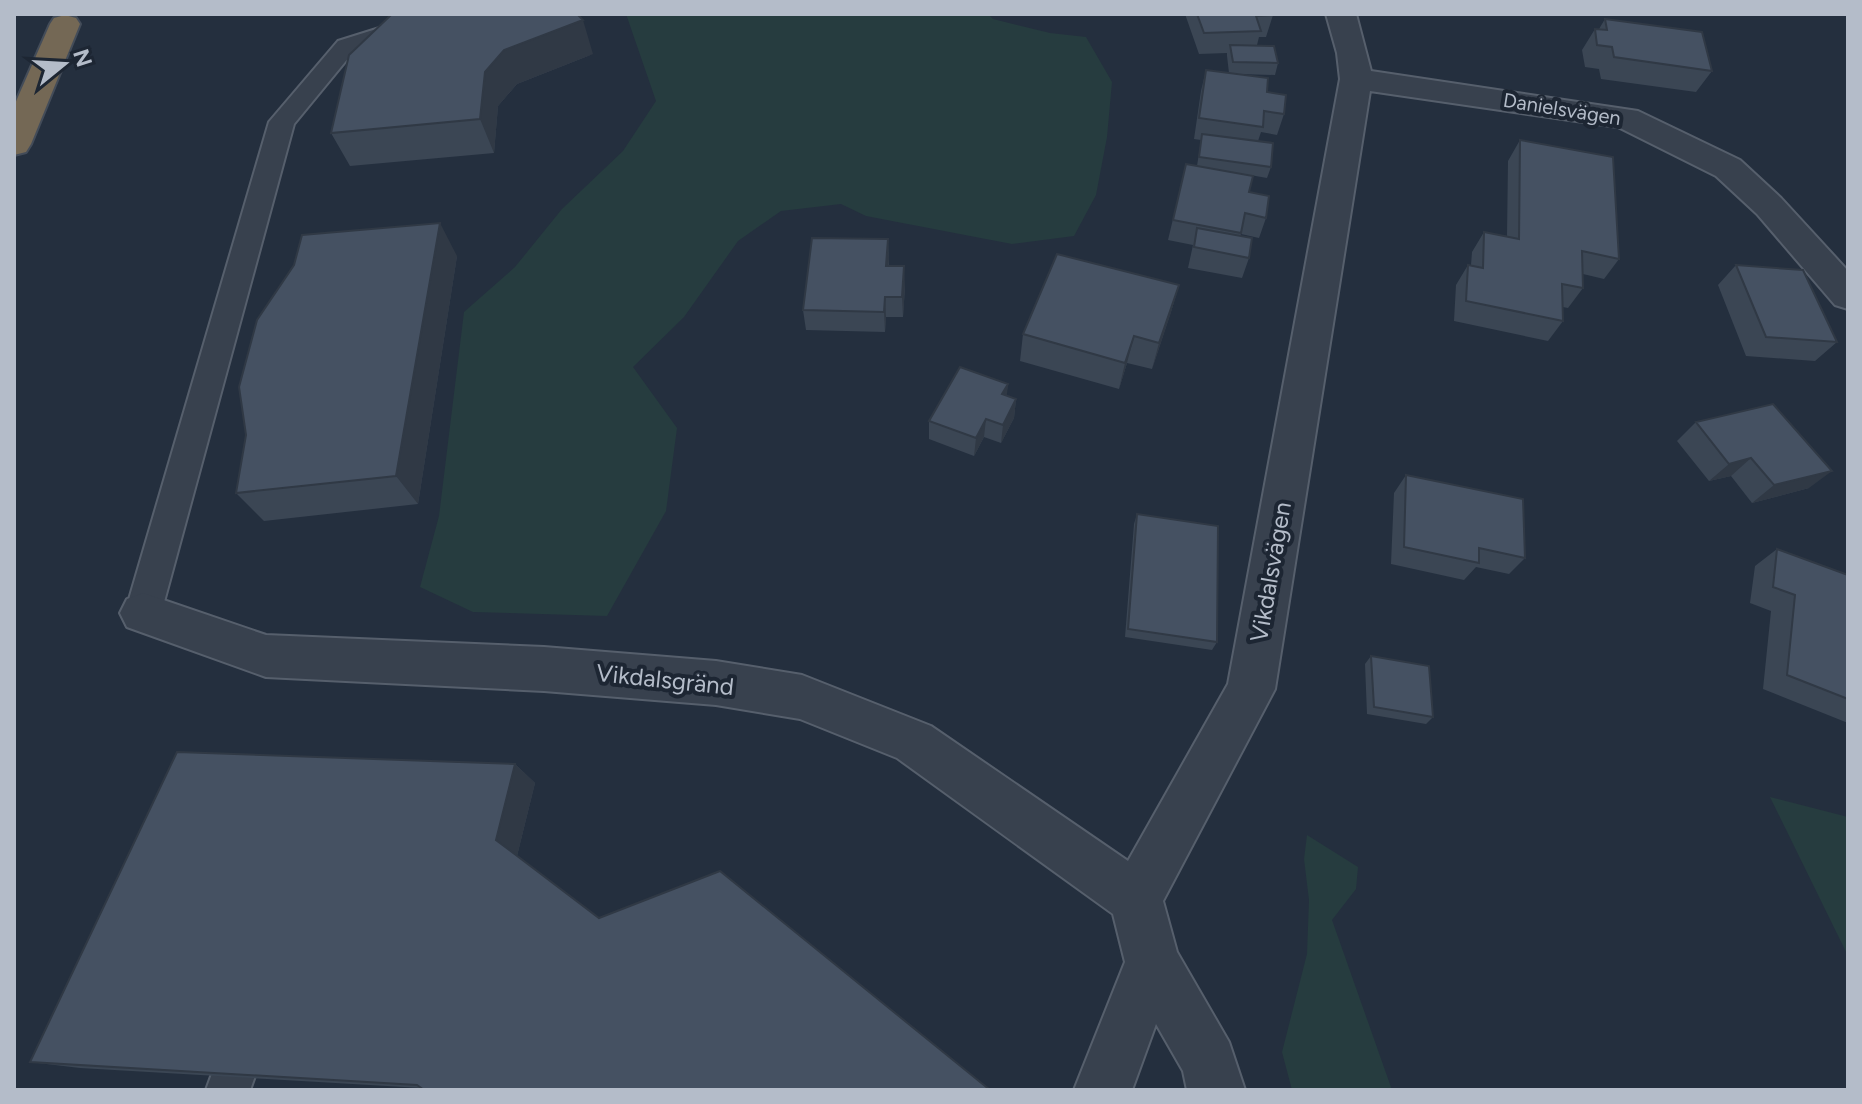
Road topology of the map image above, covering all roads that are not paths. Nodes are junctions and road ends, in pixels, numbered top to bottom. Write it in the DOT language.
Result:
graph roads {
  1 [pos="1341,14"];
  2 [pos="67,19"];
  3 [pos="405,27"];
  4 [pos="1356,79"];
  5 [pos="14,113"];
  6 [pos="14,144"];
  7 [pos="1848,295"];
  8 [pos="143,613"];
  9 [pos="1136,898"];
  10 [pos="1152,962"];
  11 [pos="1103,1090"];
  12 [pos="1216,1090"];
  1 -- 4 [label="street, Vikdalsvägen"];
  2 -- 5 [label="highway"];
  2 -- 6 [label="highway"];
  3 -- 8 [label="lane"];
  4 -- 7 [label="street, Danielsvägen"];
  4 -- 9 [label="street, Vikdalsvägen"];
  8 -- 9 [label="street, Vikdalsgränd"];
  9 -- 10 [label="street"];
  10 -- 11 [label="street"];
  10 -- 12 [label="street"];
}
